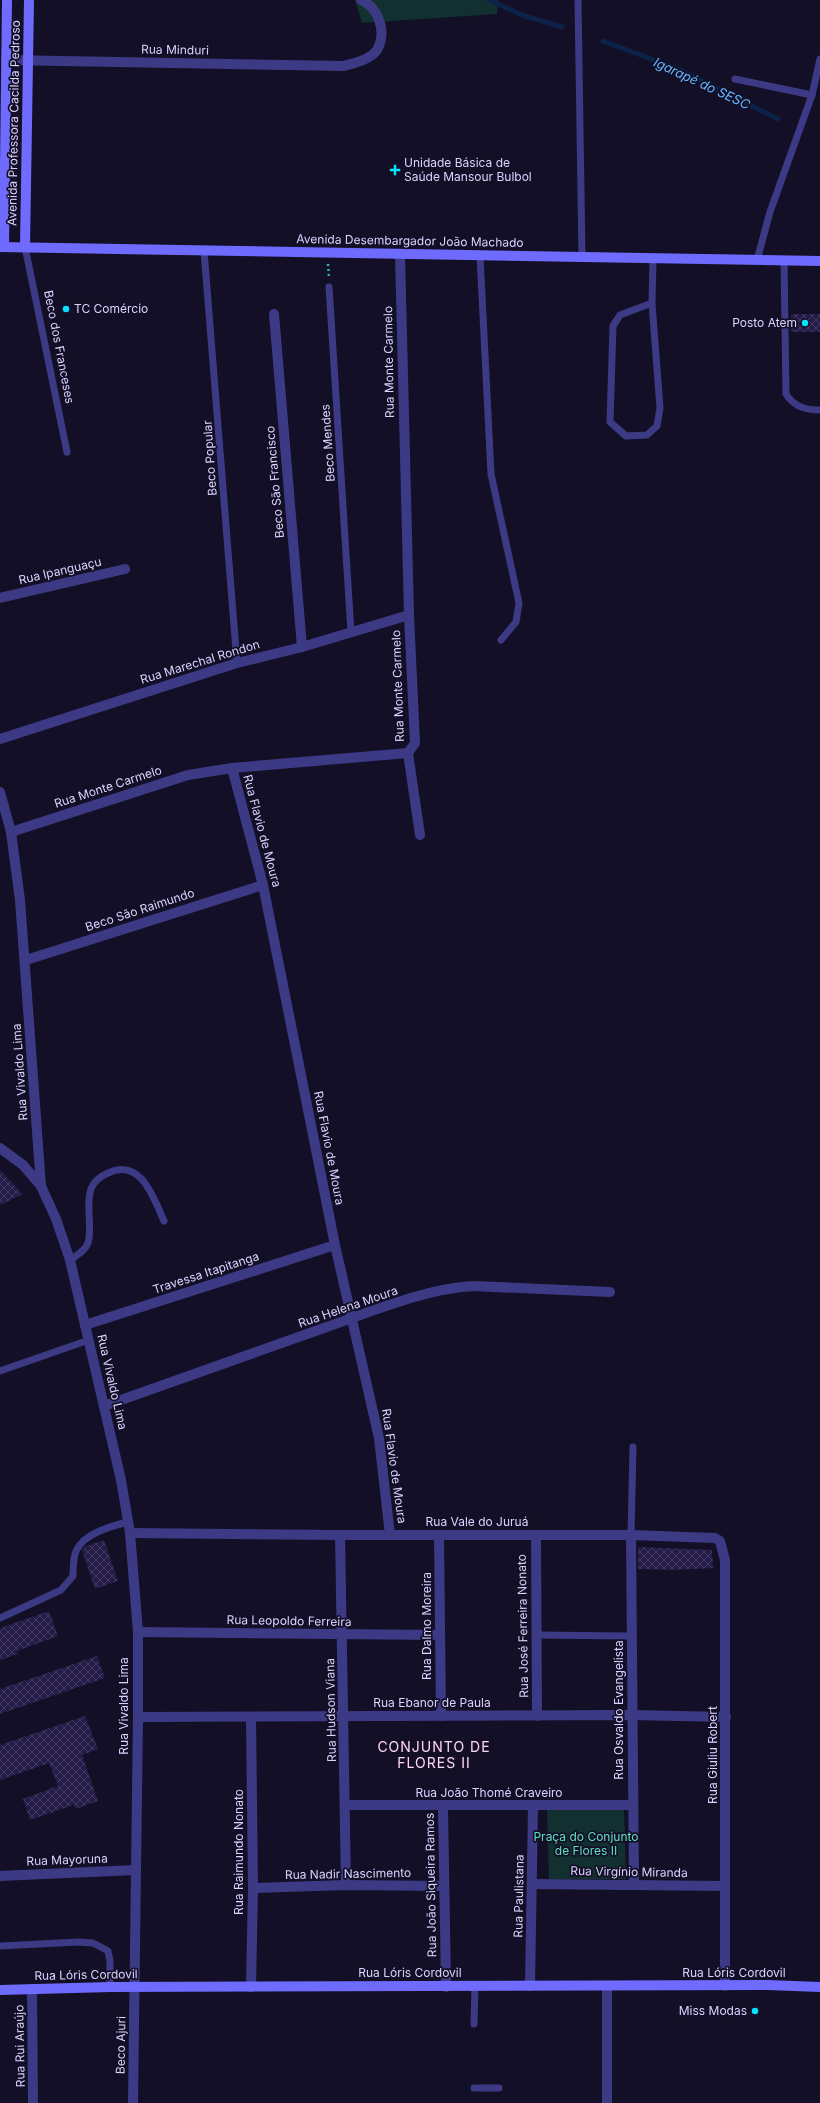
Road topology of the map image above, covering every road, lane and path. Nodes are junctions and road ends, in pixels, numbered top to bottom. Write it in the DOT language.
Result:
graph roads {
  1 [pos="7,0"];
  2 [pos="29,0"];
  3 [pos="361,0"];
  4 [pos="578,0"];
  5 [pos="820,59"];
  6 [pos="6,60"];
  7 [pos="30,61"];
  8 [pos="735,79"];
  9 [pos="812,95"];
  10 [pos="3,143"];
  11 [pos="2,247"];
  12 [pos="25,247"];
  13 [pos="204,251"];
  14 [pos="328,254"];
  15 [pos="400,255"];
  16 [pos="480,256"];
  17 [pos="582,257"];
  18 [pos="653,258"];
  19 [pos="757,260"];
  20 [pos="784,261"];
  21 [pos="820,261"];
  22 [pos="329,287"];
  23 [pos="652,303"];
  24 [pos="274,314"];
  25 [pos="820,410"];
  26 [pos="67,452"];
  27 [pos="125,569"];
  28 [pos="0,598"];
  29 [pos="409,615"];
  30 [pos="351,632"];
  31 [pos="501,640"];
  32 [pos="302,647"];
  33 [pos="236,663"];
  34 [pos="0,739"];
  35 [pos="408,754"];
  36 [pos="232,768"];
  37 [pos="0,792"];
  38 [pos="11,832"];
  39 [pos="420,835"];
  40 [pos="263,885"];
  41 [pos="26,960"];
  42 [pos="0,1148"];
  43 [pos="41,1186"];
  44 [pos="164,1221"];
  45 [pos="335,1245"];
  46 [pos="70,1260"];
  47 [pos="610,1292"];
  48 [pos="353,1318"];
  49 [pos="85,1325"];
  50 [pos="89,1340"];
  51 [pos="0,1371"];
  52 [pos="104,1406"];
  53 [pos="633,1447"];
  54 [pos="129,1528"];
  55 [pos="340,1535"];
  56 [pos="390,1535"];
  57 [pos="439,1535"];
  58 [pos="536,1535"];
  59 [pos="630,1535"];
  60 [pos="704,1538"];
  61 [pos="0,1618"];
  62 [pos="138,1632"];
  63 [pos="343,1635"];
  64 [pos="440,1635"];
  65 [pos="536,1635"];
  66 [pos="631,1636"];
  67 [pos="632,1715"];
  68 [pos="441,1716"];
  69 [pos="537,1716"];
  70 [pos="343,1717"];
  71 [pos="726,1717"];
  72 [pos="138,1718"];
  73 [pos="251,1718"];
  74 [pos="345,1805"];
  75 [pos="533,1805"];
  76 [pos="633,1805"];
  77 [pos="443,1806"];
  78 [pos="135,1870"];
  79 [pos="0,1876"];
  80 [pos="533,1884"];
  81 [pos="346,1885"];
  82 [pos="634,1885"];
  83 [pos="444,1886"];
  84 [pos="725,1886"];
  85 [pos="253,1888"];
  86 [pos="0,1946"];
  87 [pos="475,1986"];
  88 [pos="530,1986"];
  89 [pos="607,1986"];
  90 [pos="725,1986"];
  91 [pos="110,1987"];
  92 [pos="135,1987"];
  93 [pos="252,1987"];
  94 [pos="446,1987"];
  95 [pos="820,1987"];
  96 [pos="32,1989"];
  97 [pos="0,1990"];
  98 [pos="474,2024"];
  99 [pos="474,2088"];
  100 [pos="499,2088"];
  101 [pos="33,2103"];
  102 [pos="133,2103"];
  103 [pos="607,2103"];
  1 -- 6 [label="street, Avenida Professora Cacilda Pedroso"];
  2 -- 7 [label="street, Avenida Professora Cacilda Pedroso"];
  3 -- 7 [label="street, Rua Minduri"];
  4 -- 17 [label="lane"];
  5 -- 9 [label="lane"];
  6 -- 7 [label="street, Rua Minduri"];
  6 -- 10 [label="street, Avenida Professora Cacilda Pedroso"];
  7 -- 12 [label="street, Avenida Professora Cacilda Pedroso"];
  8 -- 9 [label="lane"];
  9 -- 19 [label="lane"];
  10 -- 11 [label="street, Avenida Professora Cacilda Pedroso"];
  11 -- 12 [label="street, Avenida Desembargador João Machado"];
  12 -- 13 [label="street, Avenida Desembargador João Machado"];
  12 -- 26 [label="lane, Beco dos Franceses"];
  13 -- 14 [label="street, Avenida Desembargador João Machado"];
  13 -- 33 [label="lane, Beco Popular"];
  14 -- 15 [label="street, Avenida Desembargador João Machado"];
  14 -- 22 [label="path"];
  15 -- 16 [label="street, Avenida Desembargador João Machado"];
  15 -- 29 [label="street, Rua Monte Carmelo"];
  16 -- 17 [label="street, Avenida Desembargador João Machado"];
  16 -- 31 [label="lane"];
  17 -- 18 [label="street, Avenida Desembargador João Machado"];
  18 -- 19 [label="street, Avenida Desembargador João Machado"];
  18 -- 23 [label="lane"];
  19 -- 20 [label="street, Avenida Desembargador João Machado"];
  20 -- 21 [label="street, Avenida Desembargador João Machado"];
  20 -- 25 [label="lane"];
  22 -- 30 [label="lane, Beco Mendes"];
  23 -- 23 [label="lane"];
  24 -- 32 [label="street, Beco São Francisco"];
  27 -- 28 [label="street, Rua Ipanguaçu"];
  29 -- 30 [label="street, Rua Marechal Rondon"];
  29 -- 35 [label="street, Rua Monte Carmelo"];
  30 -- 32 [label="street, Rua Marechal Rondon"];
  32 -- 33 [label="street, Rua Marechal Rondon"];
  33 -- 34 [label="street, Rua Marechal Rondon"];
  35 -- 36 [label="street, Rua Monte Carmelo"];
  35 -- 39 [label="street"];
  36 -- 38 [label="street, Rua Monte Carmelo"];
  36 -- 40 [label="street, Rua Flavio de Moura"];
  37 -- 38 [label="street, Rua Vivaldo Lima"];
  38 -- 41 [label="street, Rua Vivaldo Lima"];
  40 -- 41 [label="street, Beco São Raimundo"];
  40 -- 45 [label="street, Rua Flavio de Moura"];
  41 -- 43 [label="street, Rua Vivaldo Lima"];
  42 -- 43 [label="street"];
  43 -- 46 [label="street, Rua Vivaldo Lima"];
  44 -- 46 [label="lane"];
  45 -- 48 [label="street, Rua Flavio de Moura"];
  45 -- 49 [label="street, Travessa Itapitanga"];
  46 -- 49 [label="street, Rua Vivaldo Lima"];
  47 -- 48 [label="street, Rua Helena Moura"];
  48 -- 52 [label="street, Rua Helena Moura"];
  48 -- 56 [label="street, Rua Flavio de Moura"];
  49 -- 50 [label="street, Rua Vivaldo Lima"];
  50 -- 51 [label="lane"];
  50 -- 52 [label="street, Rua Vivaldo Lima"];
  52 -- 54 [label="street, Rua Vivaldo Lima"];
  53 -- 59 [label="lane"];
  54 -- 55 [label="street, Rua Vale do Juruá"];
  54 -- 61 [label="lane"];
  54 -- 62 [label="street, Rua Vivaldo Lima"];
  55 -- 56 [label="street, Rua Vale do Juruá"];
  55 -- 63 [label="street, Rua Hudson Viana"];
  56 -- 57 [label="street, Rua Vale do Juruá"];
  57 -- 58 [label="street, Rua Vale do Juruá"];
  57 -- 64 [label="street, Rua Dalmo Moreira"];
  58 -- 59 [label="street, Rua Vale do Juruá"];
  58 -- 65 [label="street, Rua José Ferreira Nonato"];
  59 -- 60 [label="street, Rua Vale do Juruá"];
  59 -- 66 [label="street, Rua Osvaldo Evangelista"];
  60 -- 71 [label="street, Rua Giuliu Robert"];
  62 -- 63 [label="street, Rua Leopoldo Ferreira"];
  62 -- 72 [label="street, Rua Vivaldo Lima"];
  63 -- 64 [label="street, Rua Leopoldo Ferreira"];
  63 -- 70 [label="street, Rua Hudson Viana"];
  64 -- 68 [label="street, Rua Dalmo Moreira"];
  65 -- 66 [label="lane"];
  65 -- 69 [label="street, Rua José Ferreira Nonato"];
  66 -- 67 [label="street, Rua Osvaldo Evangelista"];
  67 -- 69 [label="street, Rua Ebanor de Paula"];
  67 -- 71 [label="street, Rua Ebanor de Paula"];
  67 -- 76 [label="street, Rua Osvaldo Evangelista"];
  68 -- 69 [label="street, Rua Ebanor de Paula"];
  68 -- 70 [label="street, Rua Ebanor de Paula"];
  70 -- 73 [label="street, Rua Ebanor de Paula"];
  70 -- 74 [label="street, Rua Hudson Viana"];
  71 -- 84 [label="street, Rua Giuliu Robert"];
  72 -- 73 [label="street, Rua Ebanor de Paula"];
  72 -- 78 [label="street, Rua Vivaldo Lima"];
  73 -- 85 [label="street, Rua Raimundo Nonato"];
  74 -- 77 [label="street, Rua João Thomé Craveiro"];
  74 -- 81 [label="street, Rua Hudson Viana"];
  75 -- 76 [label="street, Rua João Thomé Craveiro"];
  75 -- 77 [label="street, Rua João Thomé Craveiro"];
  75 -- 80 [label="street, Rua Paulistana"];
  76 -- 82 [label="street, Rua Osvaldo Evangelista"];
  77 -- 83 [label="street, Rua João Siqueira Ramos"];
  78 -- 79 [label="street, Rua Mayoruna"];
  78 -- 92 [label="street, Rua Vivaldo Lima"];
  80 -- 82 [label="street, Rua Virgínio Miranda"];
  80 -- 88 [label="street, Rua Paulistana"];
  81 -- 83 [label="street, Rua Nadir Nascimento"];
  81 -- 85 [label="street, Rua Nadir Nascimento"];
  82 -- 84 [label="street, Rua Virgínio Miranda"];
  83 -- 94 [label="street, Rua João Siqueira Ramos"];
  84 -- 90 [label="street, Rua Giuliu Robert"];
  85 -- 93 [label="street, Rua Raimundo Nonato"];
  86 -- 91 [label="lane"];
  87 -- 88 [label="street, Rua Lóris Cordovil"];
  87 -- 94 [label="street, Rua Lóris Cordovil"];
  87 -- 98 [label="lane"];
  88 -- 89 [label="street, Rua Lóris Cordovil"];
  89 -- 90 [label="street, Rua Lóris Cordovil"];
  89 -- 103 [label="street"];
  90 -- 95 [label="street, Rua Lóris Cordovil"];
  91 -- 92 [label="street, Rua Lóris Cordovil"];
  91 -- 96 [label="street, Rua Lóris Cordovil"];
  92 -- 93 [label="street, Rua Lóris Cordovil"];
  92 -- 102 [label="street, Beco Ajuri"];
  93 -- 94 [label="street, Rua Lóris Cordovil"];
  96 -- 97 [label="street, Rua Lóris Cordovil"];
  96 -- 101 [label="street, Rua Rui Araújo"];
  99 -- 100 [label="lane"];
}
